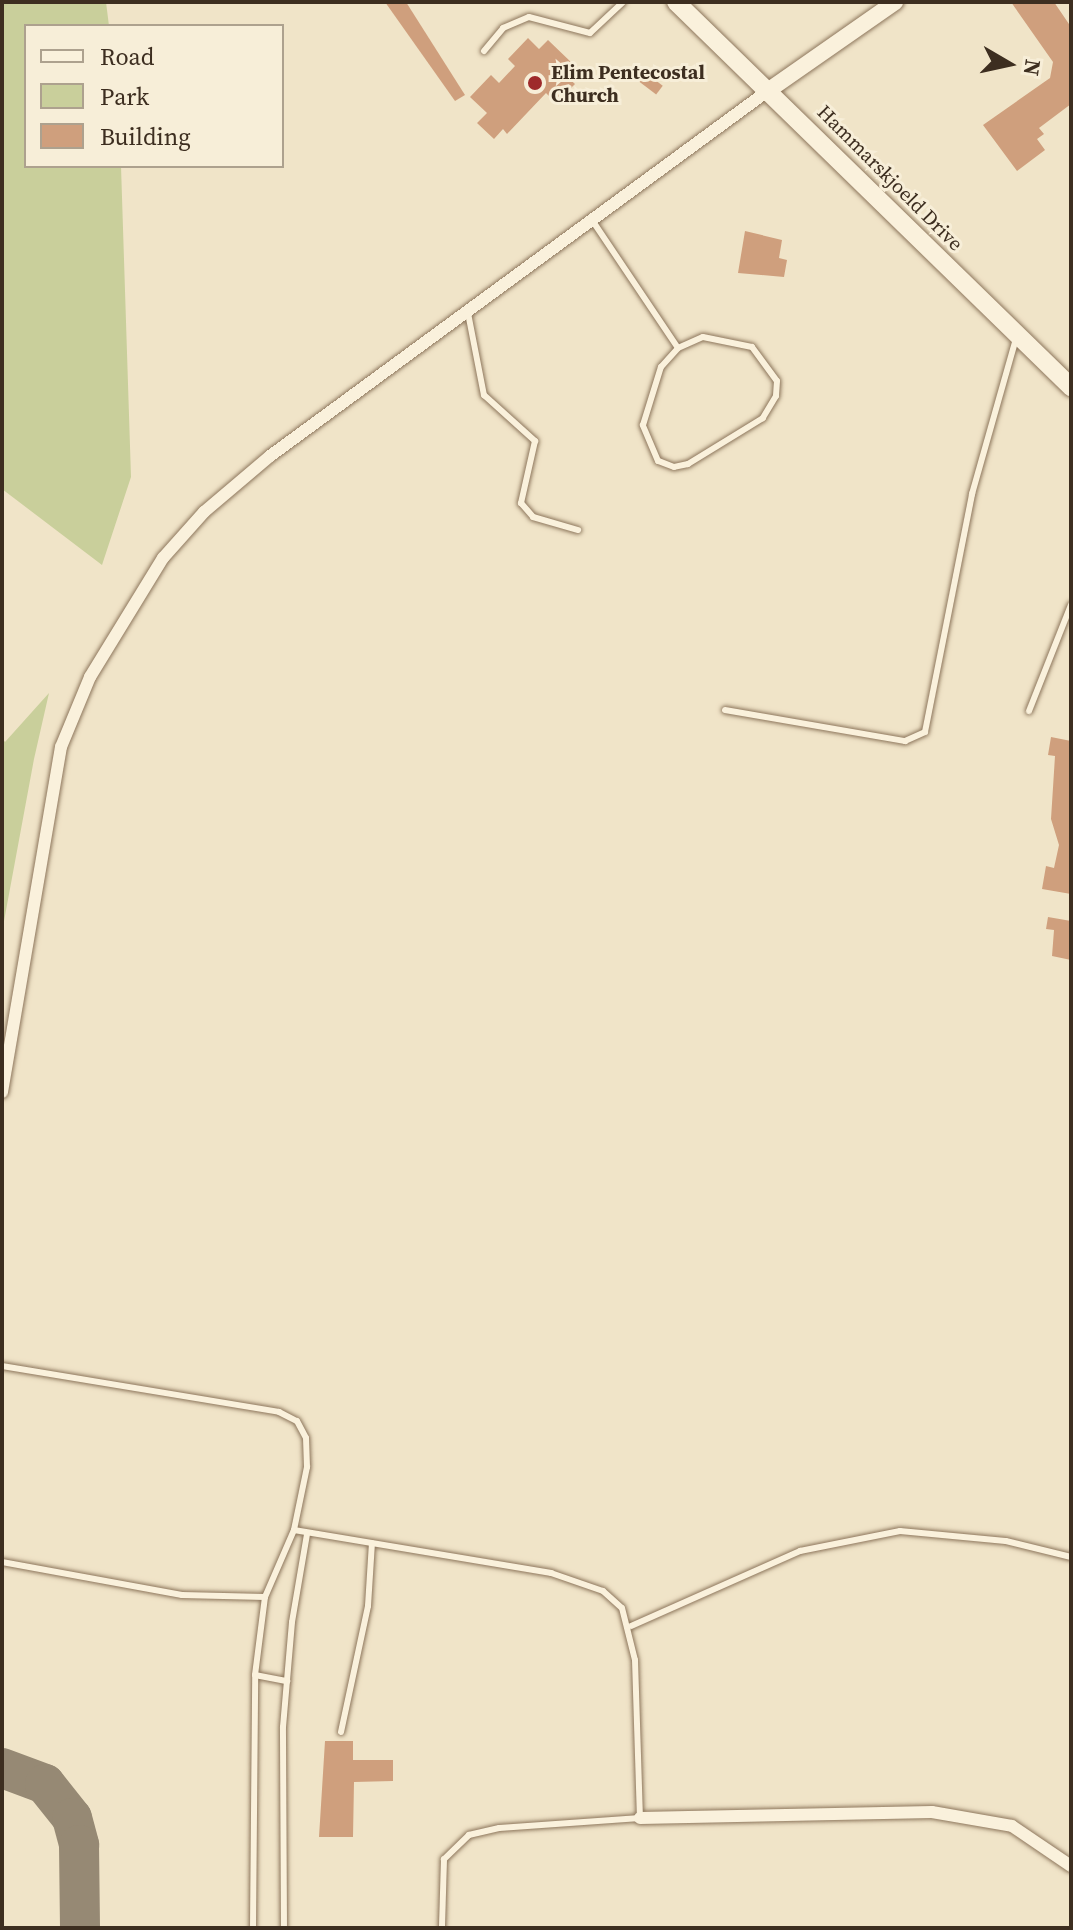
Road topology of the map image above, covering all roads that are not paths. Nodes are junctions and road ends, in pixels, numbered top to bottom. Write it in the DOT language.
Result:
graph roads {
  1 [pos="623,2"];
  2 [pos="676,2"];
  3 [pos="895,2"];
  4 [pos="484,51"];
  5 [pos="769,90"];
  6 [pos="592,220"];
  7 [pos="468,313"];
  8 [pos="1017,335"];
  9 [pos="678,348"];
  10 [pos="1071,387"];
  11 [pos="578,530"];
  12 [pos="1071,605"];
  13 [pos="725,710"];
  14 [pos="1029,711"];
  15 [pos="2,1092"];
  16 [pos="2,1366"];
  17 [pos="294,1530"];
  18 [pos="307,1534"];
  19 [pos="372,1543"];
  20 [pos="1071,1557"];
  21 [pos="2,1562"];
  22 [pos="265,1597"];
  23 [pos="631,1626"];
  24 [pos="255,1675"];
  25 [pos="287,1681"];
  26 [pos="341,1732"];
  27 [pos="640,1818"];
  28 [pos="1071,1866"];
  29 [pos="253,1928"];
  30 [pos="284,1928"];
  31 [pos="442,1928"];
  1 -- 4 [label="lane"];
  2 -- 5 [label="main road, Hammarskjoeld Drive"];
  3 -- 5 [label="street"];
  5 -- 6 [label="street"];
  5 -- 8 [label="main road, Hammarskjoeld Drive"];
  6 -- 7 [label="street"];
  6 -- 9 [label="lane"];
  7 -- 11 [label="lane"];
  7 -- 15 [label="street"];
  8 -- 10 [label="main road, Hammarskjoeld Drive"];
  8 -- 13 [label="lane"];
  9 -- 9 [label="lane"];
  12 -- 14 [label="lane"];
  16 -- 17 [label="lane"];
  17 -- 18 [label="lane"];
  17 -- 22 [label="lane"];
  18 -- 19 [label="lane"];
  18 -- 25 [label="lane"];
  19 -- 23 [label="lane"];
  19 -- 26 [label="lane"];
  20 -- 23 [label="lane"];
  21 -- 22 [label="lane"];
  22 -- 24 [label="lane"];
  23 -- 27 [label="lane"];
  24 -- 25 [label="lane"];
  24 -- 29 [label="lane"];
  25 -- 30 [label="lane"];
  27 -- 28 [label="street"];
  27 -- 31 [label="lane"];
}
